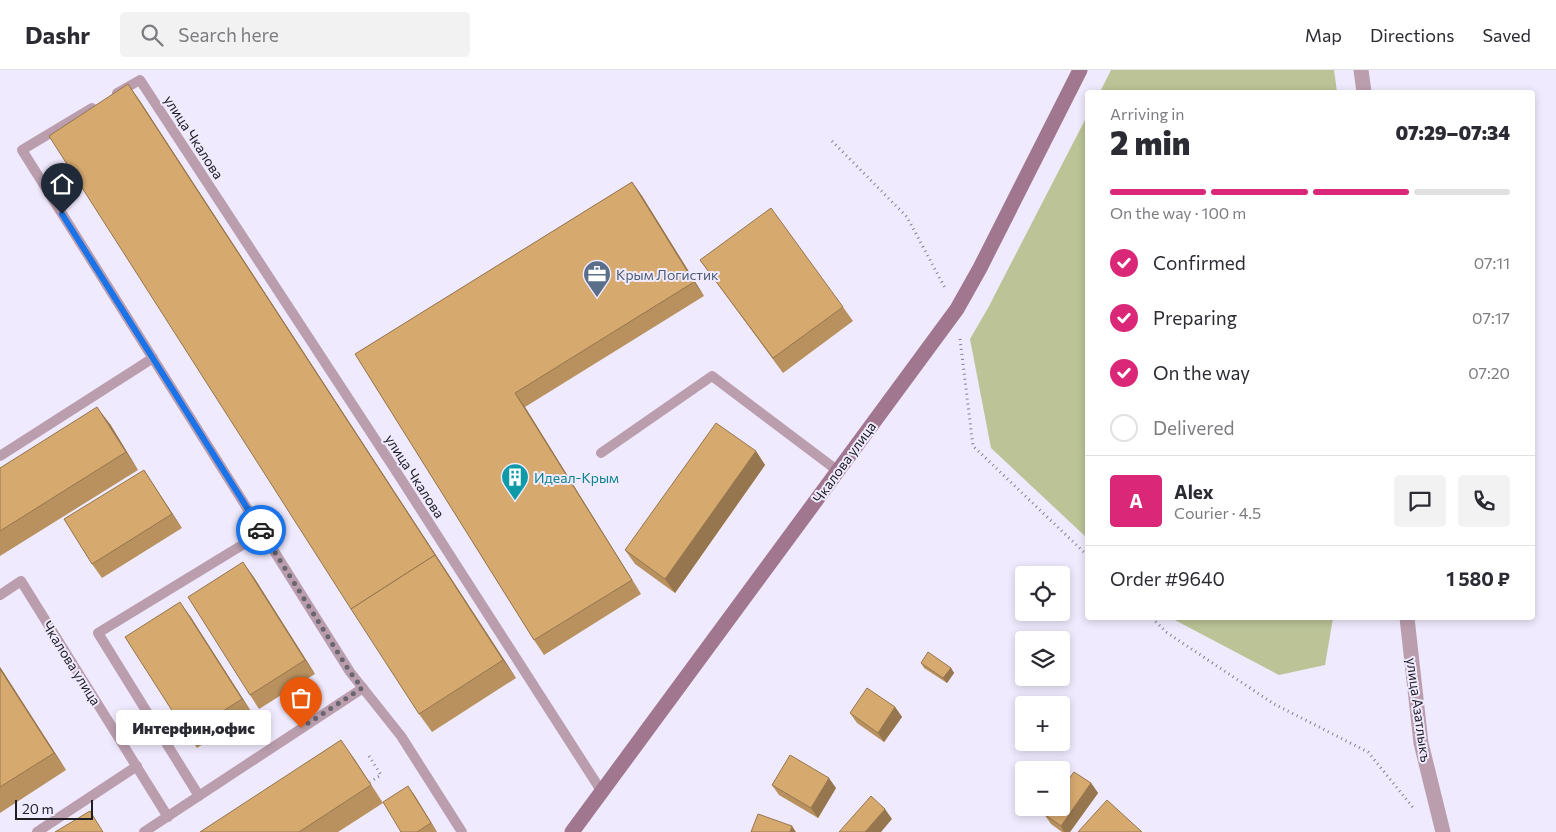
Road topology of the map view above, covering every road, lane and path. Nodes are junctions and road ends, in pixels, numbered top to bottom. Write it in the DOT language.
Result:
graph roads {
  1 [pos="1080,70"];
  2 [pos="1361,70"];
  3 [pos="1364,90"];
  4 [pos="832,141"];
  5 [pos="957,309"];
  6 [pos="153,358"];
  7 [pos="602,453"];
  8 [pos="0,456"];
  9 [pos="838,471"];
  10 [pos="262,532"];
  11 [pos="1085,553"];
  12 [pos="0,595"];
  13 [pos="1154,620"];
  14 [pos="1407,620"];
  15 [pos="362,688"];
  16 [pos="369,756"];
  17 [pos="137,766"];
  18 [pos="370,782"];
  19 [pos="602,792"];
  20 [pos="199,796"];
  21 [pos="168,817"];
  22 [pos="1421,818"];
  23 [pos="37,832"];
  24 [pos="144,832"];
  25 [pos="462,832"];
  26 [pos="572,832"];
  27 [pos="1442,832"];
  1 -- 5 [label="street, Чкалова улица"];
  2 -- 3 [label="street"];
  4 -- 5 [label="path"];
  5 -- 9 [label="street, Чкалова улица"];
  5 -- 11 [label="path"];
  6 -- 8 [label="lane"];
  6 -- 10 [label="lane, улица Чкалова"];
  6 -- 19 [label="lane, улица Чкалова"];
  7 -- 9 [label="lane"];
  9 -- 19 [label="street, Чкалова улица"];
  10 -- 15 [label="lane, улица Чкалова"];
  10 -- 20 [label="lane"];
  12 -- 17 [label="lane, Чкалова улица"];
  13 -- 22 [label="path"];
  14 -- 27 [label="street, улица Азатлыкъ"];
  15 -- 20 [label="lane"];
  15 -- 25 [label="lane"];
  16 -- 18 [label="path"];
  17 -- 21 [label="lane, Чкалова улица"];
  17 -- 23 [label="lane"];
  19 -- 26 [label="street, Чкалова улица"];
  20 -- 21 [label="lane"];
  21 -- 24 [label="lane"];
}
